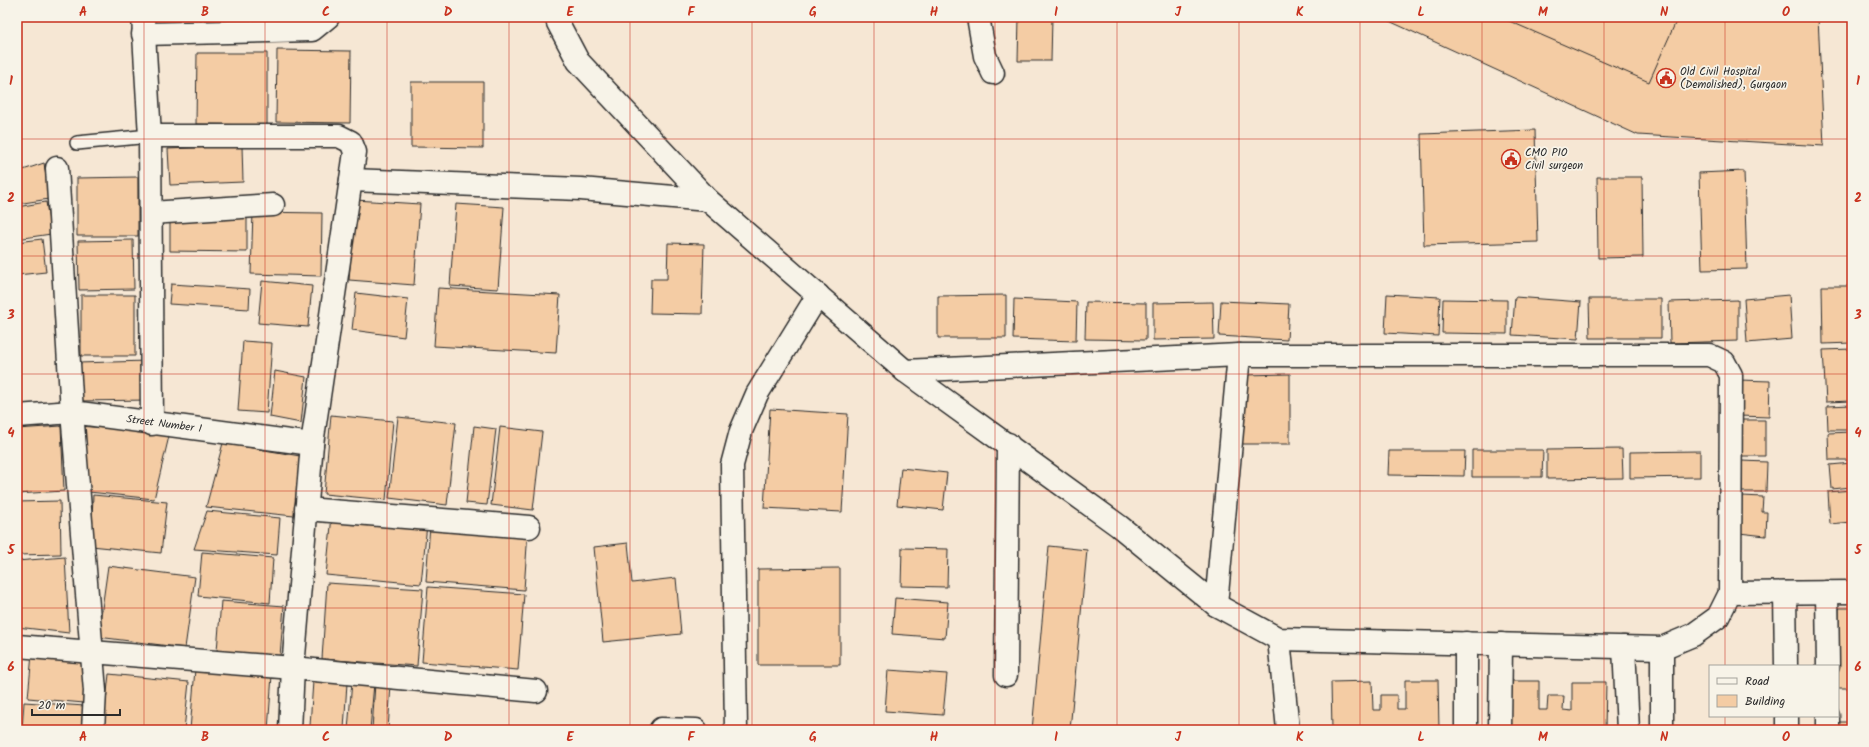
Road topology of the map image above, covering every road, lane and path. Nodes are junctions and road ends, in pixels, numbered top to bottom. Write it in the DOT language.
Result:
graph roads {
  1 [pos="328,17"];
  2 [pos="557,17"];
  3 [pos="978,17"];
  4 [pos="143,26"];
  5 [pos="993,72"];
  6 [pos="150,136"];
  7 [pos="77,143"];
  8 [pos="57,168"];
  9 [pos="351,180"];
  10 [pos="708,200"];
  11 [pos="272,205"];
  12 [pos="151,213"];
  13 [pos="818,295"];
  14 [pos="1238,355"];
  15 [pos="906,371"];
  16 [pos="72,412"];
  17 [pos="17,416"];
  18 [pos="152,424"];
  19 [pos="312,444"];
  20 [pos="1008,444"];
  21 [pos="306,510"];
  22 [pos="529,527"];
  23 [pos="1827,592"];
  24 [pos="1852,592"];
  25 [pos="1730,593"];
  26 [pos="1785,593"];
  27 [pos="1216,605"];
  28 [pos="1279,639"];
  29 [pos="1466,643"];
  30 [pos="1501,644"];
  31 [pos="17,646"];
  32 [pos="1624,647"];
  33 [pos="1662,648"];
  34 [pos="92,651"];
  35 [pos="1786,665"];
  36 [pos="1828,665"];
  37 [pos="292,668"];
  38 [pos="1006,675"];
  39 [pos="536,691"];
  40 [pos="1787,717"];
  41 [pos="1828,717"];
  42 [pos="662,728"];
  43 [pos="93,730"];
  44 [pos="290,730"];
  45 [pos="696,730"];
  46 [pos="736,730"];
  47 [pos="1288,730"];
  48 [pos="1466,730"];
  49 [pos="1500,730"];
  50 [pos="1628,730"];
  51 [pos="1662,730"];
  52 [pos="1787,730"];
  53 [pos="1828,730"];
  1 -- 4 [label="street"];
  2 -- 10 [label="street"];
  3 -- 5 [label="street"];
  4 -- 6 [label="street"];
  6 -- 7 [label="lane"];
  6 -- 9 [label="street"];
  6 -- 12 [label="street"];
  8 -- 16 [label="street"];
  9 -- 10 [label="street"];
  9 -- 19 [label="street"];
  10 -- 13 [label="street"];
  11 -- 12 [label="street"];
  12 -- 18 [label="street"];
  13 -- 15 [label="street"];
  13 -- 46 [label="street"];
  14 -- 15 [label="street"];
  14 -- 25 [label="street"];
  14 -- 27 [label="street"];
  15 -- 20 [label="street"];
  16 -- 17 [label="street, Street Number 1"];
  16 -- 18 [label="street, Street Number 1"];
  16 -- 34 [label="street"];
  18 -- 19 [label="street, Street Number 1"];
  19 -- 21 [label="street"];
  20 -- 27 [label="street"];
  20 -- 38 [label="street"];
  21 -- 22 [label="street"];
  21 -- 37 [label="street"];
  23 -- 24 [label="street"];
  23 -- 26 [label="street"];
  23 -- 36 [label="street"];
  25 -- 26 [label="street"];
  25 -- 33 [label="street"];
  26 -- 35 [label="street"];
  27 -- 28 [label="street"];
  28 -- 29 [label="street"];
  28 -- 47 [label="street"];
  29 -- 30 [label="street"];
  29 -- 48 [label="street"];
  30 -- 32 [label="street"];
  30 -- 49 [label="street"];
  31 -- 34 [label="street"];
  32 -- 33 [label="street"];
  32 -- 50 [label="street"];
  33 -- 51 [label="street"];
  34 -- 37 [label="street"];
  34 -- 43 [label="street"];
  37 -- 39 [label="street"];
  37 -- 44 [label="street"];
  40 -- 52 [label="street"];
  41 -- 53 [label="street"];
  42 -- 45 [label="street"];
}
